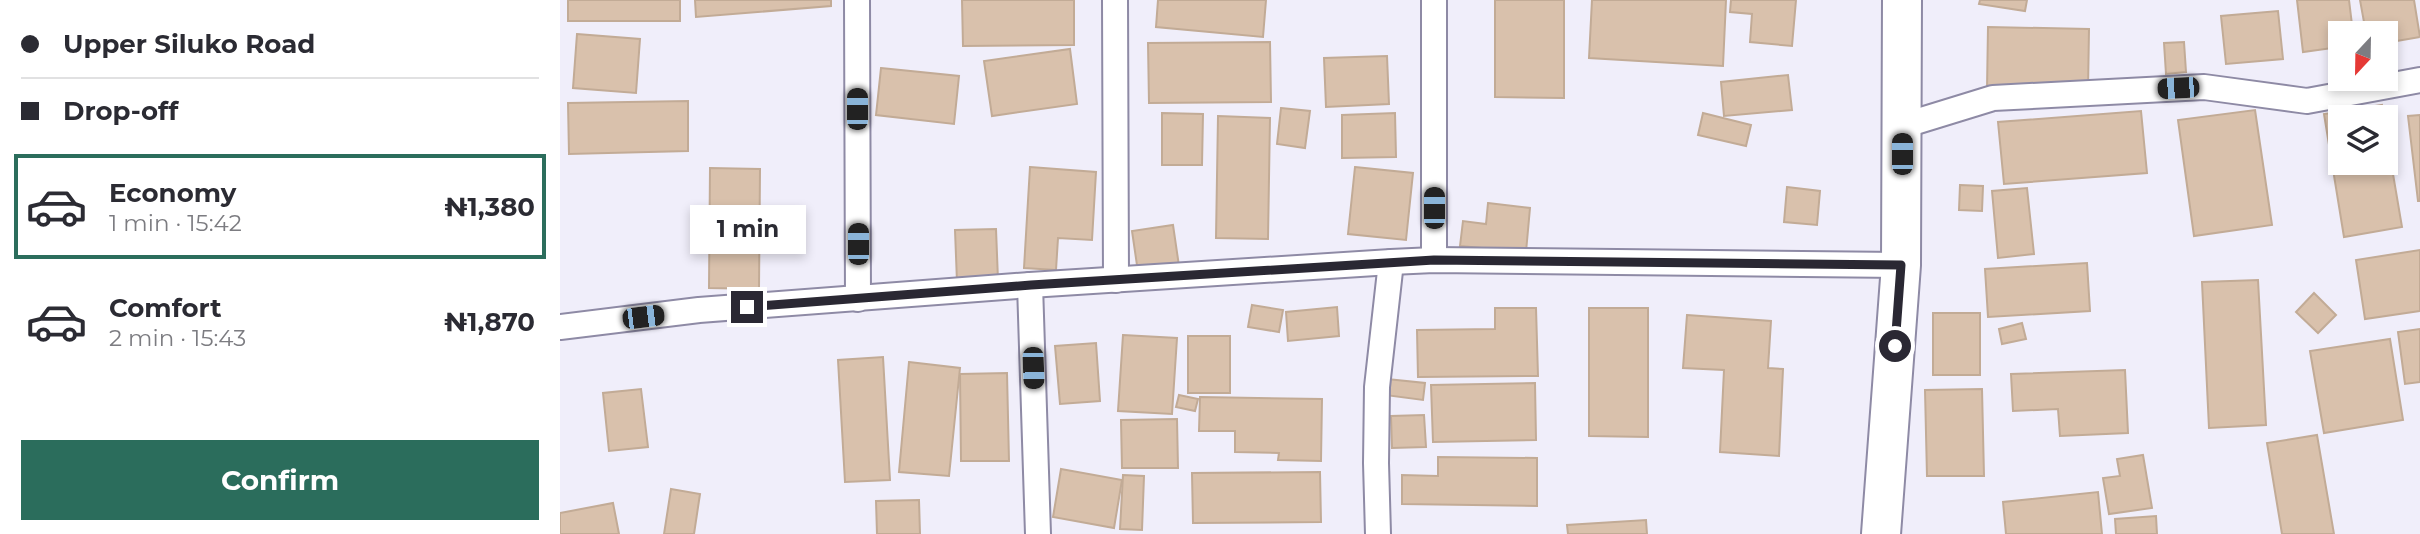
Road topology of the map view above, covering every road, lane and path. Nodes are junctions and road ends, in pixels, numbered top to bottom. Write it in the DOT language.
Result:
graph roads {
  1 [pos="857,0"];
  2 [pos="1115,0"];
  3 [pos="1434,0"];
  4 [pos="1902,0"];
  5 [pos="2420,80"];
  6 [pos="1902,126"];
  7 [pos="1434,260"];
  8 [pos="1391,262"];
  9 [pos="1901,265"];
  10 [pos="1116,281"];
  11 [pos="1031,285"];
  12 [pos="858,299"];
  13 [pos="560,327"];
  14 [pos="1038,534"];
  15 [pos="1378,534"];
  16 [pos="1881,534"];
  1 -- 12 [label="street"];
  2 -- 10 [label="street"];
  3 -- 7 [label="street"];
  4 -- 6 [label="main road"];
  5 -- 6 [label="street"];
  6 -- 9 [label="main road"];
  7 -- 8 [label="street"];
  7 -- 9 [label="street"];
  8 -- 10 [label="street"];
  8 -- 15 [label="street"];
  9 -- 16 [label="main road"];
  10 -- 11 [label="street"];
  11 -- 12 [label="street"];
  11 -- 14 [label="street"];
  12 -- 13 [label="street"];
}
